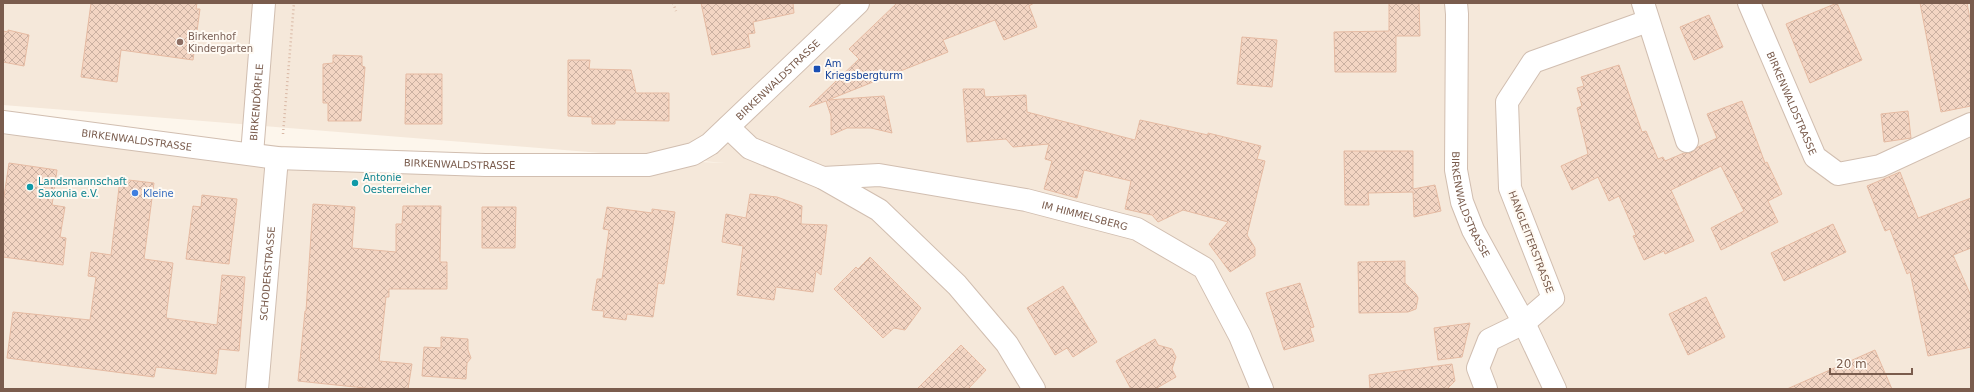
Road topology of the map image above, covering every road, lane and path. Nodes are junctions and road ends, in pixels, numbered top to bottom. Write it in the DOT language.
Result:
graph roads {
  1 [pos="264,3"];
  2 [pos="294,3"];
  3 [pos="673,3"];
  4 [pos="858,3"];
  5 [pos="1456,3"];
  6 [pos="1749,3"];
  7 [pos="676,12"];
  8 [pos="1646,12"];
  9 [pos="3,122"];
  10 [pos="1971,124"];
  11 [pos="728,127"];
  12 [pos="1687,141"];
  13 [pos="252,154"];
  14 [pos="279,158"];
  15 [pos="823,178"];
  16 [pos="1524,322"];
  17 [pos="256,389"];
  18 [pos="1034,389"];
  19 [pos="1262,389"];
  20 [pos="1486,389"];
  21 [pos="1555,389"];
  1 -- 13 [label="street, BIRKENDÖRFLE"];
  2 -- 14 [label="path"];
  3 -- 7 [label="path"];
  4 -- 11 [label="street, BIRKENWALDSTRASSE"];
  5 -- 16 [label="street, BIRKENWALDSTRASSE"];
  6 -- 10 [label="street, BIRKENWALDSTRASSE"];
  8 -- 12 [label="street, HANGLEITERSTRASSE"];
  8 -- 16 [label="street, HANGLEITERSTRASSE"];
  9 -- 13 [label="street, BIRKENWALDSTRASSE"];
  11 -- 14 [label="street, BIRKENWALDSTRASSE"];
  11 -- 15 [label="street"];
  13 -- 14 [label="street, BIRKENWALDSTRASSE"];
  14 -- 17 [label="street, SCHODERSTRASSE"];
  15 -- 18 [label="street"];
  15 -- 19 [label="street, IM HIMMELSBERG"];
  16 -- 20 [label="street"];
  16 -- 21 [label="street, BIRKENWALDSTRASSE"];
}
